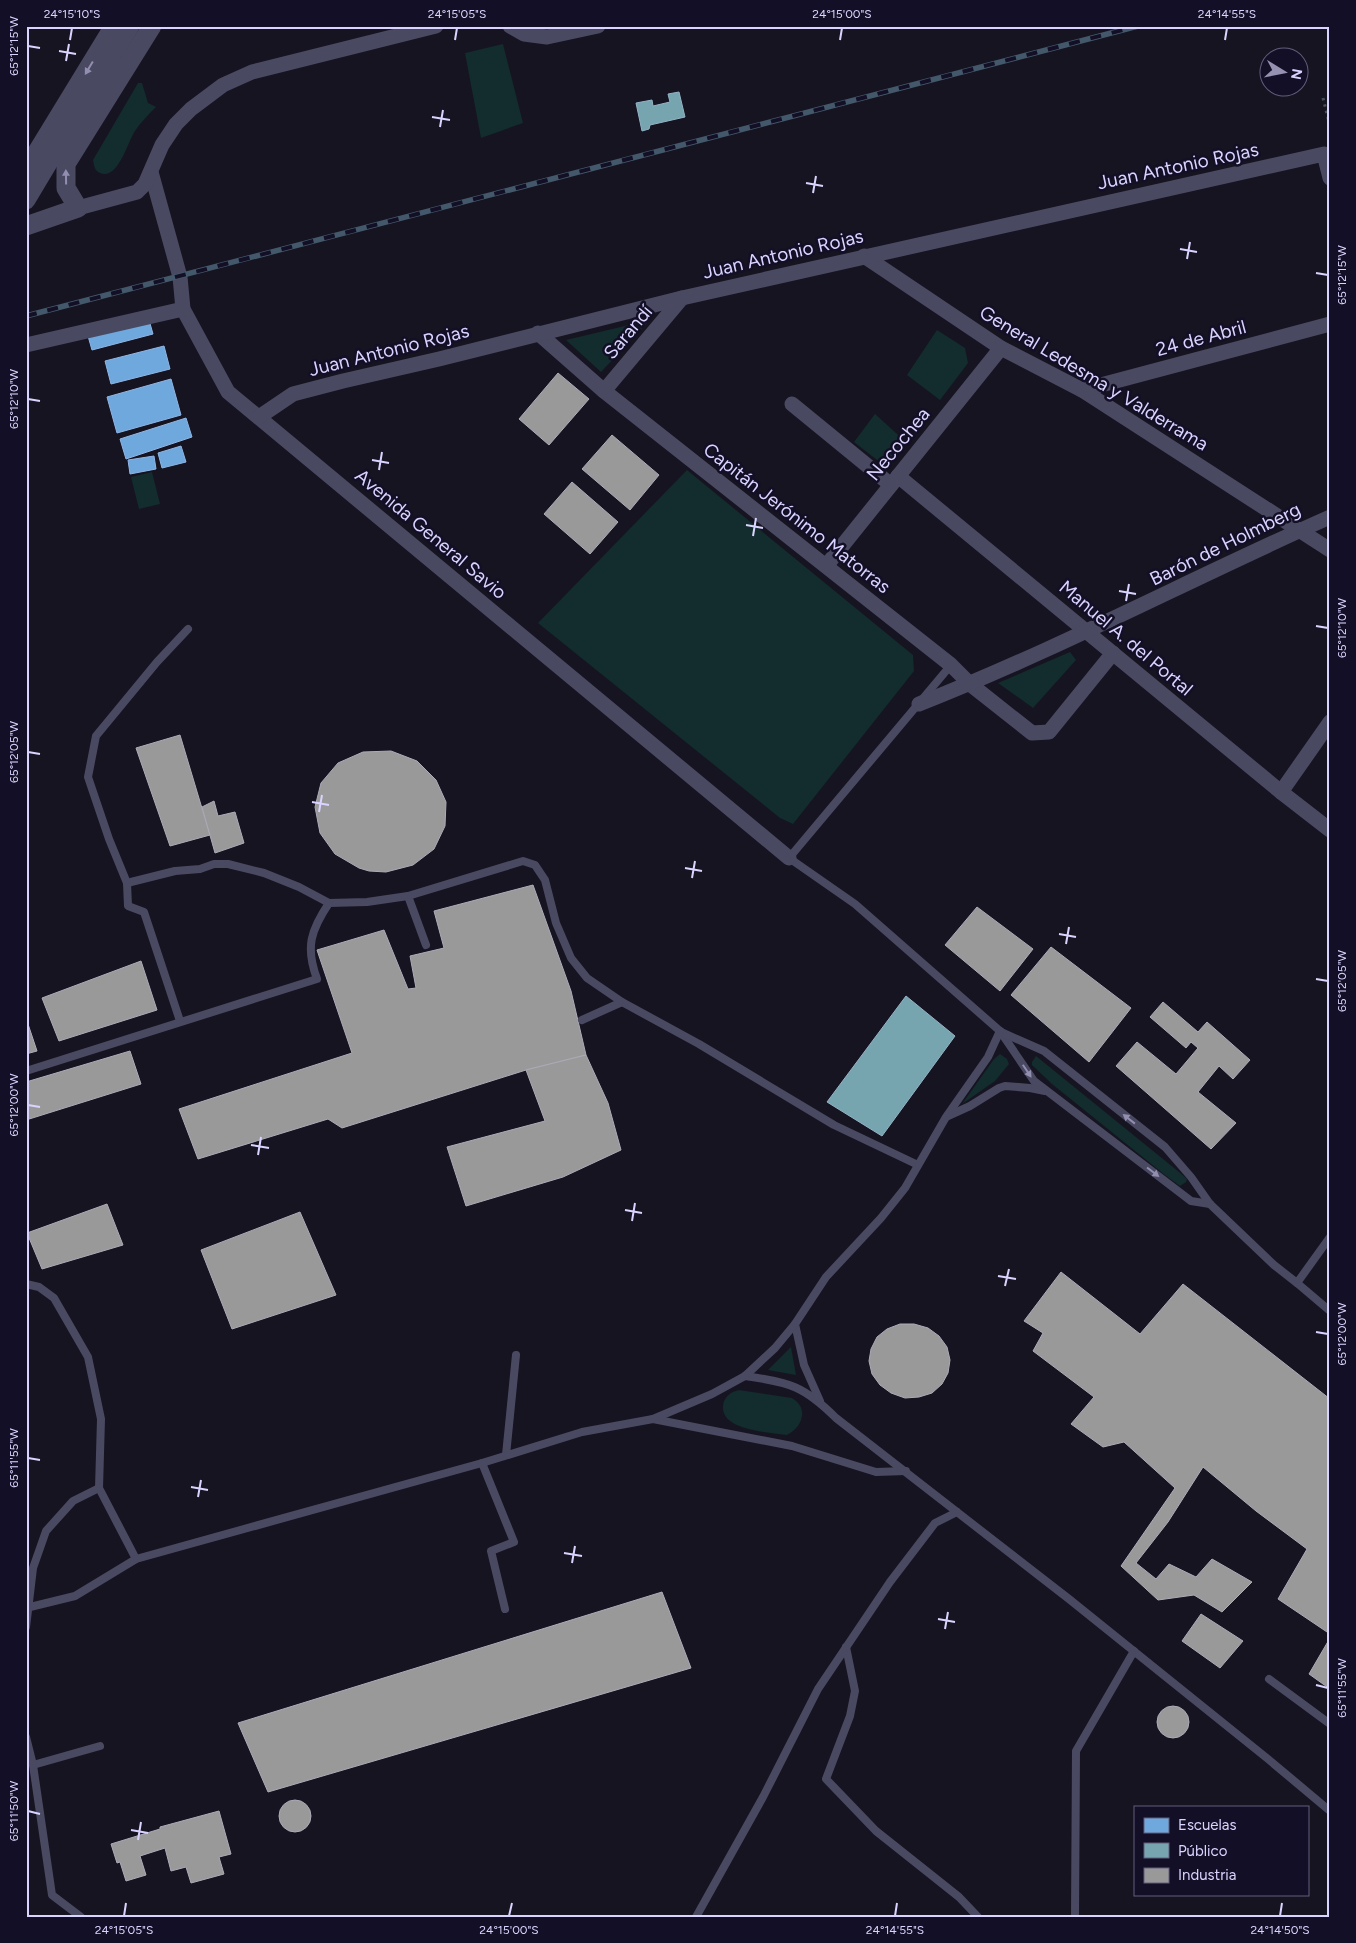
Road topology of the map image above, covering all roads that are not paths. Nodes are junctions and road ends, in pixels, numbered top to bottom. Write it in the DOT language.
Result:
graph roads {
  1 [pos="114,26"];
  2 [pos="130,26"];
  3 [pos="152,26"];
  4 [pos="436,26"];
  5 [pos="510,26"];
  6 [pos="598,26"];
  7 [pos="26,170"];
  8 [pos="151,172"];
  9 [pos="1330,178"];
  10 [pos="26,200"];
  11 [pos="78,208"];
  12 [pos="26,226"];
  13 [pos="864,256"];
  14 [pos="682,298"];
  15 [pos="183,309"];
  16 [pos="1330,324"];
  17 [pos="538,333"];
  18 [pos="26,345"];
  19 [pos="1001,348"];
  20 [pos="1082,390"];
  21 [pos="604,391"];
  22 [pos="792,404"];
  23 [pos="259,417"];
  24 [pos="894,480"];
  25 [pos="1330,516"];
  26 [pos="1300,530"];
  27 [pos="1330,550"];
  28 [pos="826,566"];
  29 [pos="188,629"];
  30 [pos="1088,632"];
  31 [pos="1113,653"];
  32 [pos="951,665"];
  33 [pos="970,684"];
  34 [pos="919,704"];
  35 [pos="1330,722"];
  36 [pos="1282,792"];
  37 [pos="1330,830"];
  38 [pos="789,858"];
  39 [pos="127,883"];
  40 [pos="408,896"];
  41 [pos="329,903"];
  42 [pos="426,945"];
  43 [pos="622,1002"];
  44 [pos="582,1020"];
  45 [pos="180,1021"];
  46 [pos="1000,1031"];
  47 [pos="26,1071"];
  48 [pos="1049,1092"];
  49 [pos="946,1117"];
  50 [pos="918,1165"];
  51 [pos="1210,1204"];
  52 [pos="1330,1238"];
  53 [pos="1297,1283"];
  54 [pos="26,1284"];
  55 [pos="1330,1311"];
  56 [pos="794,1324"];
  57 [pos="516,1355"];
  58 [pos="745,1376"];
  59 [pos="821,1402"];
  60 [pos="654,1419"];
  61 [pos="506,1455"];
  62 [pos="482,1463"];
  63 [pos="906,1471"];
  64 [pos="99,1488"];
  65 [pos="956,1512"];
  66 [pos="136,1559"];
  67 [pos="28,1608"];
  68 [pos="505,1609"];
  69 [pos="26,1627"];
  70 [pos="846,1647"];
  71 [pos="1134,1651"];
  72 [pos="1269,1679"];
  73 [pos="1330,1724"];
  74 [pos="26,1736"];
  75 [pos="100,1746"];
  76 [pos="33,1765"];
  77 [pos="1330,1811"];
  78 [pos="80,1917"];
  79 [pos="696,1917"];
  80 [pos="978,1917"];
  81 [pos="1076,1917"];
  1 -- 7 [label="street, one-way"];
  2 -- 10 [label="street"];
  11 -- 3 [label="street, one-way"];
  4 -- 8 [label="street"];
  5 -- 6 [label="street"];
  8 -- 11 [label="street"];
  8 -- 15 [label="street, Avenida General Savio"];
  9 -- 13 [label="street, Juan Antonio Rojas"];
  11 -- 12 [label="street"];
  13 -- 14 [label="street, Juan Antonio Rojas"];
  13 -- 19 [label="street, General Ledesma y Valderrama"];
  14 -- 17 [label="street, Juan Antonio Rojas"];
  14 -- 21 [label="street, Sarandí"];
  15 -- 18 [label="street"];
  15 -- 23 [label="street, Avenida General Savio"];
  16 -- 20 [label="street, 24 de Abril"];
  17 -- 21 [label="street, Capitán Jerónimo Matorras"];
  17 -- 23 [label="street, Juan Antonio Rojas"];
  19 -- 20 [label="street, General Ledesma y Valderrama"];
  19 -- 24 [label="street, Necochea"];
  20 -- 26 [label="street, General Ledesma y Valderrama"];
  21 -- 28 [label="street, Capitán Jerónimo Matorras"];
  22 -- 24 [label="street, Manuel A. del Portal"];
  23 -- 38 [label="street, Avenida General Savio"];
  24 -- 28 [label="street, Necochea"];
  24 -- 30 [label="street, Manuel A. del Portal"];
  25 -- 26 [label="street, Barón de Holmberg"];
  26 -- 27 [label="street, General Ledesma y Valderrama"];
  26 -- 30 [label="street, Barón de Holmberg"];
  28 -- 32 [label="street, Capitán Jerónimo Matorras"];
  29 -- 39 [label="lane"];
  30 -- 31 [label="street, Manuel A. del Portal"];
  30 -- 33 [label="street, Barón de Holmberg"];
  31 -- 33 [label="street, Capitán Jerónimo Matorras"];
  31 -- 36 [label="street, Manuel A. del Portal"];
  32 -- 33 [label="street, Capitán Jerónimo Matorras"];
  32 -- 34 [label="lane"];
  33 -- 34 [label="street, Barón de Holmberg"];
  34 -- 38 [label="lane"];
  35 -- 36 [label="street"];
  36 -- 37 [label="street, Manuel A. del Portal"];
  38 -- 46 [label="lane"];
  39 -- 41 [label="lane"];
  39 -- 45 [label="lane"];
  40 -- 41 [label="lane"];
  40 -- 42 [label="lane"];
  40 -- 43 [label="lane"];
  41 -- 45 [label="lane"];
  43 -- 44 [label="lane"];
  43 -- 50 [label="lane"];
  45 -- 47 [label="lane"];
  46 -- 48 [label="lane, one-way"];
  46 -- 49 [label="lane"];
  51 -- 46 [label="lane, one-way"];
  48 -- 49 [label="lane"];
  48 -- 51 [label="lane, one-way"];
  49 -- 50 [label="lane"];
  50 -- 56 [label="lane"];
  51 -- 53 [label="lane"];
  52 -- 53 [label="lane"];
  53 -- 55 [label="lane"];
  54 -- 64 [label="lane"];
  56 -- 58 [label="lane"];
  56 -- 59 [label="lane"];
  57 -- 61 [label="lane"];
  58 -- 59 [label="lane"];
  58 -- 60 [label="lane"];
  59 -- 63 [label="lane"];
  60 -- 61 [label="lane"];
  60 -- 63 [label="lane"];
  61 -- 62 [label="lane"];
  62 -- 66 [label="lane"];
  62 -- 68 [label="lane"];
  63 -- 65 [label="lane"];
  64 -- 66 [label="lane"];
  64 -- 67 [label="lane"];
  65 -- 70 [label="lane"];
  65 -- 71 [label="lane"];
  66 -- 67 [label="lane"];
  67 -- 69 [label="lane"];
  70 -- 79 [label="lane"];
  70 -- 80 [label="lane"];
  71 -- 77 [label="lane"];
  71 -- 81 [label="lane"];
  72 -- 73 [label="lane"];
  74 -- 76 [label="lane"];
  75 -- 76 [label="lane"];
  76 -- 78 [label="lane"];
}
